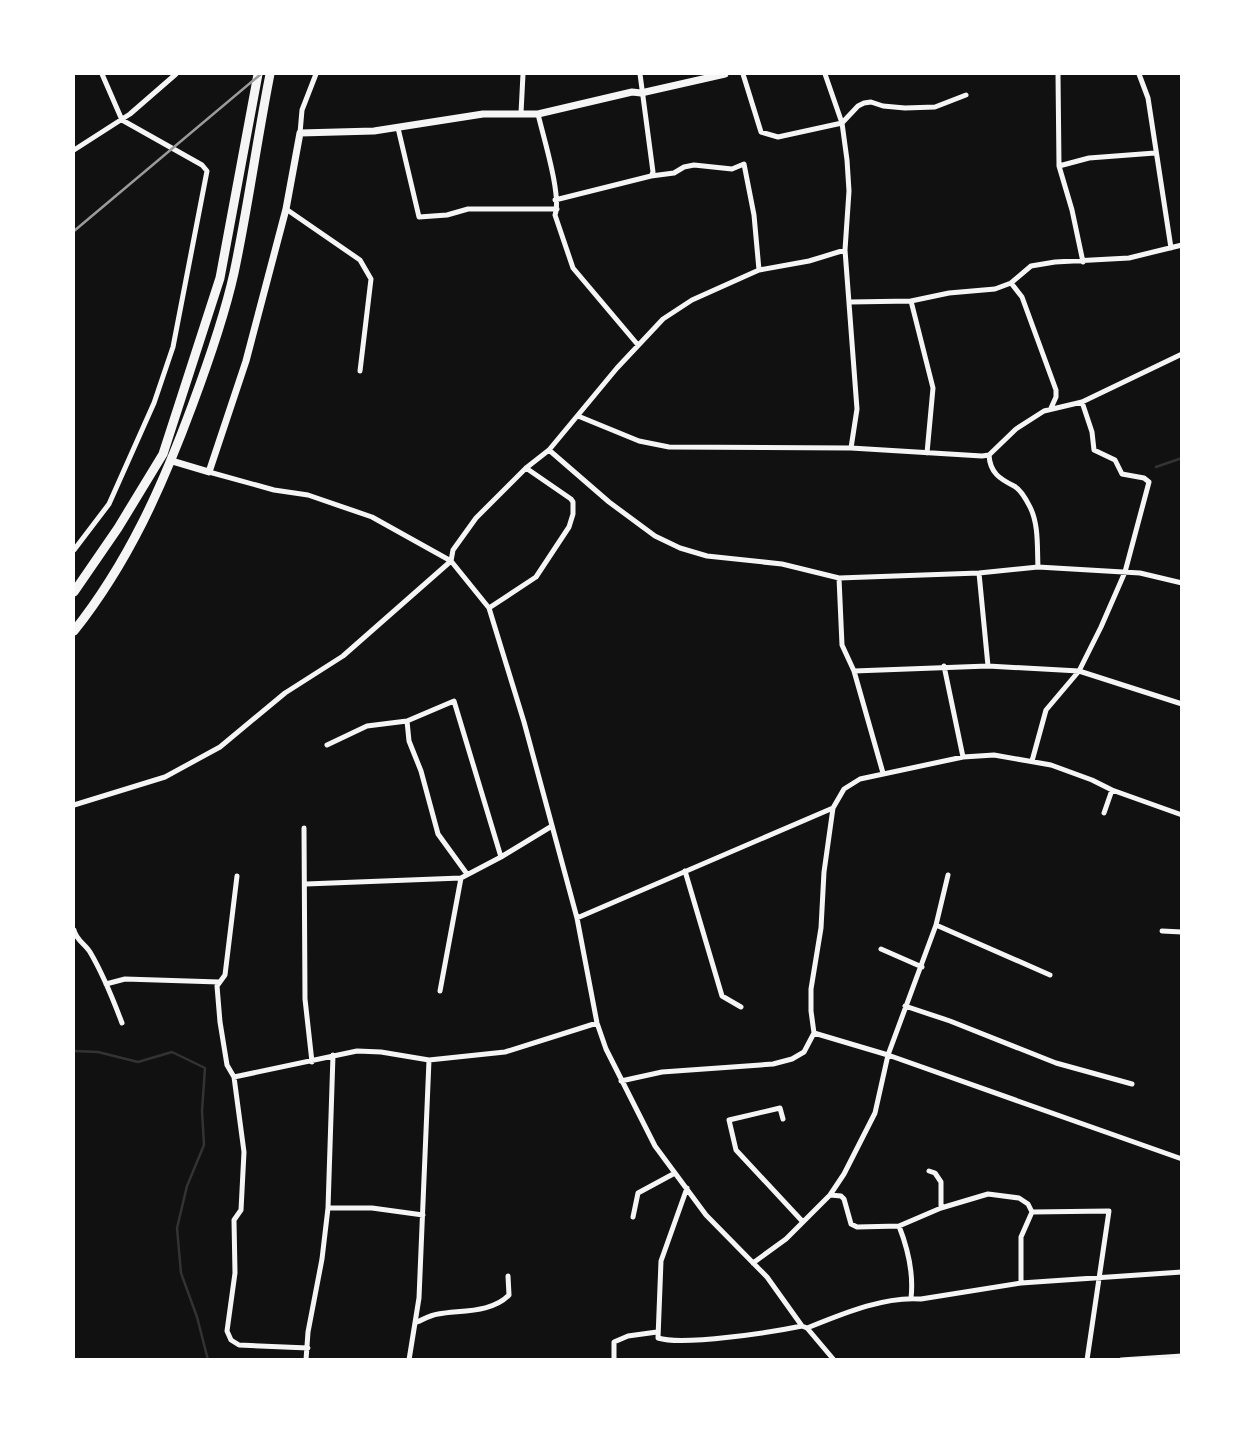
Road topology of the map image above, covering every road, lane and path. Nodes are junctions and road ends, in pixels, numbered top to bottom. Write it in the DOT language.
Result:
graph roads {
  1 [pos="102,74"];
  2 [pos="176,74"];
  3 [pos="258,74"];
  4 [pos="316,74"];
  5 [pos="523,74"];
  6 [pos="640,74"];
  7 [pos="725,74"];
  8 [pos="744,74"];
  9 [pos="825,74"];
  10 [pos="1058,74"];
  11 [pos="1139,74"];
  12 [pos="269,78"];
  13 [pos="641,93"];
  14 [pos="966,95"];
  15 [pos="521,113"];
  16 [pos="538,114"];
  17 [pos="122,120"];
  18 [pos="842,123"];
  19 [pos="398,128"];
  20 [pos="300,133"];
  21 [pos="74,150"];
  22 [pos="1155,153"];
  23 [pos="1059,166"];
  24 [pos="652,176"];
  25 [pos="555,200"];
  26 [pos="286,209"];
  27 [pos="557,209"];
  28 [pos="1181,245"];
  29 [pos="1171,248"];
  30 [pos="845,250"];
  31 [pos="1083,262"];
  32 [pos="760,270"];
  33 [pos="1011,283"];
  34 [pos="911,301"];
  35 [pos="850,302"];
  36 [pos="638,345"];
  37 [pos="1181,354"];
  38 [pos="360,371"];
  39 [pos="1082,402"];
  40 [pos="1051,408"];
  41 [pos="578,416"];
  42 [pos="851,448"];
  43 [pos="549,450"];
  44 [pos="927,453"];
  45 [pos="989,455"];
  46 [pos="172,461"];
  47 [pos="526,468"];
  48 [pos="209,472"];
  49 [pos="74,550"];
  50 [pos="451,561"];
  51 [pos="1038,567"];
  52 [pos="1125,572"];
  53 [pos="979,573"];
  54 [pos="839,578"];
  55 [pos="1181,582"];
  56 [pos="74,592"];
  57 [pos="489,608"];
  58 [pos="74,631"];
  59 [pos="944,666"];
  60 [pos="988,666"];
  61 [pos="854,671"];
  62 [pos="1079,671"];
  63 [pos="1181,704"];
  64 [pos="407,721"];
  65 [pos="327,745"];
  66 [pos="963,757"];
  67 [pos="1032,761"];
  68 [pos="883,773"];
  69 [pos="1112,790"];
  70 [pos="74,805"];
  71 [pos="833,808"];
  72 [pos="1104,813"];
  73 [pos="1181,815"];
  74 [pos="551,826"];
  75 [pos="304,828"];
  76 [pos="501,857"];
  77 [pos="685,871"];
  78 [pos="467,874"];
  79 [pos="948,875"];
  80 [pos="237,876"];
  81 [pos="461,878"];
  82 [pos="306,884"];
  83 [pos="578,918"];
  84 [pos="936,925"];
  85 [pos="74,930"];
  86 [pos="1162,931"];
  87 [pos="1181,932"];
  88 [pos="881,950"];
  89 [pos="922,967"];
  90 [pos="1050,975"];
  91 [pos="219,982"];
  92 [pos="106,984"];
  93 [pos="440,991"];
  94 [pos="905,1006"];
  95 [pos="741,1007"];
  96 [pos="122,1023"];
  97 [pos="597,1023"];
  98 [pos="814,1033"];
  99 [pos="333,1055"];
  100 [pos="888,1055"];
  101 [pos="429,1060"];
  102 [pos="312,1062"];
  103 [pos="234,1077"];
  104 [pos="621,1081"];
  105 [pos="1132,1084"];
  106 [pos="783,1119"];
  107 [pos="1181,1159"];
  108 [pos="929,1171"];
  109 [pos="675,1173"];
  110 [pos="687,1188"];
  111 [pos="830,1195"];
  112 [pos="328,1208"];
  113 [pos="940,1208"];
  114 [pos="1032,1212"];
  115 [pos="423,1215"];
  116 [pos="633,1217"];
  117 [pos="803,1222"];
  118 [pos="899,1226"];
  119 [pos="753,1263"];
  120 [pos="1181,1272"];
  121 [pos="508,1276"];
  122 [pos="1098,1278"];
  123 [pos="1021,1283"];
  124 [pos="911,1298"];
  125 [pos="417,1322"];
  126 [pos="805,1327"];
  127 [pos="657,1332"];
  128 [pos="308,1348"];
  129 [pos="1181,1356"];
  130 [pos="306,1360"];
  131 [pos="409,1360"];
  132 [pos="614,1360"];
  133 [pos="834,1360"];
  134 [pos="1087,1360"];
  135 [pos="1121,1360"];
  1 -- 17 [label="street"];
  2 -- 17 [label="street"];
  3 -- 56 [label="main road"];
  4 -- 20 [label="street"];
  5 -- 15 [label="street"];
  6 -- 13 [label="street"];
  7 -- 13 [label="street"];
  8 -- 18 [label="street"];
  9 -- 18 [label="street"];
  10 -- 23 [label="street"];
  11 -- 22 [label="street"];
  12 -- 46 [label="main road"];
  13 -- 16 [label="street"];
  13 -- 24 [label="street"];
  14 -- 18 [label="street"];
  15 -- 16 [label="street"];
  15 -- 19 [label="street"];
  16 -- 25 [label="street"];
  17 -- 21 [label="street"];
  17 -- 49 [label="street"];
  18 -- 30 [label="street"];
  19 -- 20 [label="street"];
  19 -- 27 [label="street"];
  20 -- 26 [label="street"];
  22 -- 23 [label="street"];
  22 -- 29 [label="street"];
  23 -- 31 [label="street"];
  24 -- 25 [label="street"];
  24 -- 32 [label="street"];
  25 -- 27 [label="street"];
  26 -- 38 [label="street"];
  26 -- 48 [label="street"];
  27 -- 36 [label="street"];
  28 -- 29 [label="street"];
  29 -- 31 [label="street"];
  30 -- 32 [label="street"];
  30 -- 35 [label="street"];
  31 -- 33 [label="street"];
  32 -- 36 [label="street"];
  33 -- 34 [label="street"];
  33 -- 40 [label="street"];
  34 -- 35 [label="street"];
  34 -- 44 [label="street"];
  35 -- 42 [label="street"];
  36 -- 41 [label="street"];
  37 -- 39 [label="street"];
  39 -- 40 [label="street"];
  39 -- 52 [label="street"];
  40 -- 45 [label="street"];
  41 -- 42 [label="street"];
  41 -- 43 [label="street"];
  42 -- 44 [label="street"];
  43 -- 47 [label="street"];
  43 -- 54 [label="street"];
  44 -- 45 [label="street"];
  45 -- 51 [label="street"];
  46 -- 48 [label="street"];
  46 -- 58 [label="main road"];
  47 -- 50 [label="street"];
  47 -- 57 [label="street"];
  48 -- 50 [label="street"];
  50 -- 57 [label="street"];
  50 -- 70 [label="street"];
  51 -- 52 [label="street"];
  51 -- 53 [label="street"];
  52 -- 55 [label="street"];
  52 -- 62 [label="street"];
  53 -- 54 [label="street"];
  53 -- 60 [label="street"];
  54 -- 61 [label="street"];
  57 -- 74 [label="street"];
  59 -- 60 [label="street"];
  59 -- 61 [label="street"];
  59 -- 66 [label="street"];
  60 -- 62 [label="street"];
  61 -- 68 [label="street"];
  62 -- 63 [label="street"];
  62 -- 67 [label="street"];
  64 -- 65 [label="street"];
  64 -- 76 [label="street"];
  64 -- 78 [label="street"];
  66 -- 67 [label="street"];
  66 -- 68 [label="street"];
  67 -- 69 [label="street"];
  68 -- 71 [label="street"];
  69 -- 72 [label="street"];
  69 -- 73 [label="street"];
  71 -- 77 [label="street"];
  71 -- 98 [label="street"];
  74 -- 76 [label="street"];
  74 -- 83 [label="street"];
  75 -- 82 [label="street"];
  76 -- 78 [label="street"];
  77 -- 83 [label="street"];
  77 -- 95 [label="street"];
  78 -- 81 [label="street"];
  79 -- 84 [label="street"];
  80 -- 91 [label="street"];
  81 -- 82 [label="street"];
  81 -- 93 [label="street"];
  82 -- 102 [label="street"];
  83 -- 97 [label="street"];
  84 -- 89 [label="street"];
  84 -- 90 [label="street"];
  85 -- 92 [label="street"];
  86 -- 87 [label="street"];
  88 -- 89 [label="street"];
  89 -- 94 [label="street"];
  91 -- 92 [label="street"];
  91 -- 103 [label="street"];
  92 -- 96 [label="street"];
  94 -- 100 [label="street"];
  94 -- 105 [label="street"];
  97 -- 101 [label="street"];
  97 -- 104 [label="street"];
  98 -- 100 [label="street"];
  98 -- 104 [label="street"];
  99 -- 101 [label="street"];
  99 -- 102 [label="street"];
  99 -- 112 [label="street"];
  100 -- 107 [label="street"];
  100 -- 111 [label="street"];
  101 -- 115 [label="street"];
  102 -- 103 [label="street"];
  103 -- 128 [label="street"];
  104 -- 109 [label="street"];
  106 -- 117 [label="street"];
  108 -- 113 [label="street"];
  109 -- 110 [label="street"];
  109 -- 116 [label="street"];
  110 -- 119 [label="street"];
  110 -- 127 [label="street"];
  111 -- 117 [label="street"];
  111 -- 118 [label="street"];
  112 -- 115 [label="street"];
  112 -- 128 [label="street"];
  113 -- 114 [label="street"];
  113 -- 118 [label="street"];
  114 -- 122 [label="street"];
  114 -- 123 [label="street"];
  115 -- 125 [label="street"];
  117 -- 119 [label="street"];
  118 -- 124 [label="street"];
  119 -- 126 [label="street"];
  120 -- 122 [label="street"];
  121 -- 125 [label="street"];
  122 -- 123 [label="street"];
  122 -- 134 [label="street"];
  123 -- 124 [label="street"];
  124 -- 126 [label="street"];
  125 -- 131 [label="street"];
  126 -- 127 [label="street"];
  126 -- 133 [label="street"];
  127 -- 132 [label="street"];
  128 -- 130 [label="street"];
  129 -- 135 [label="street"];
}
